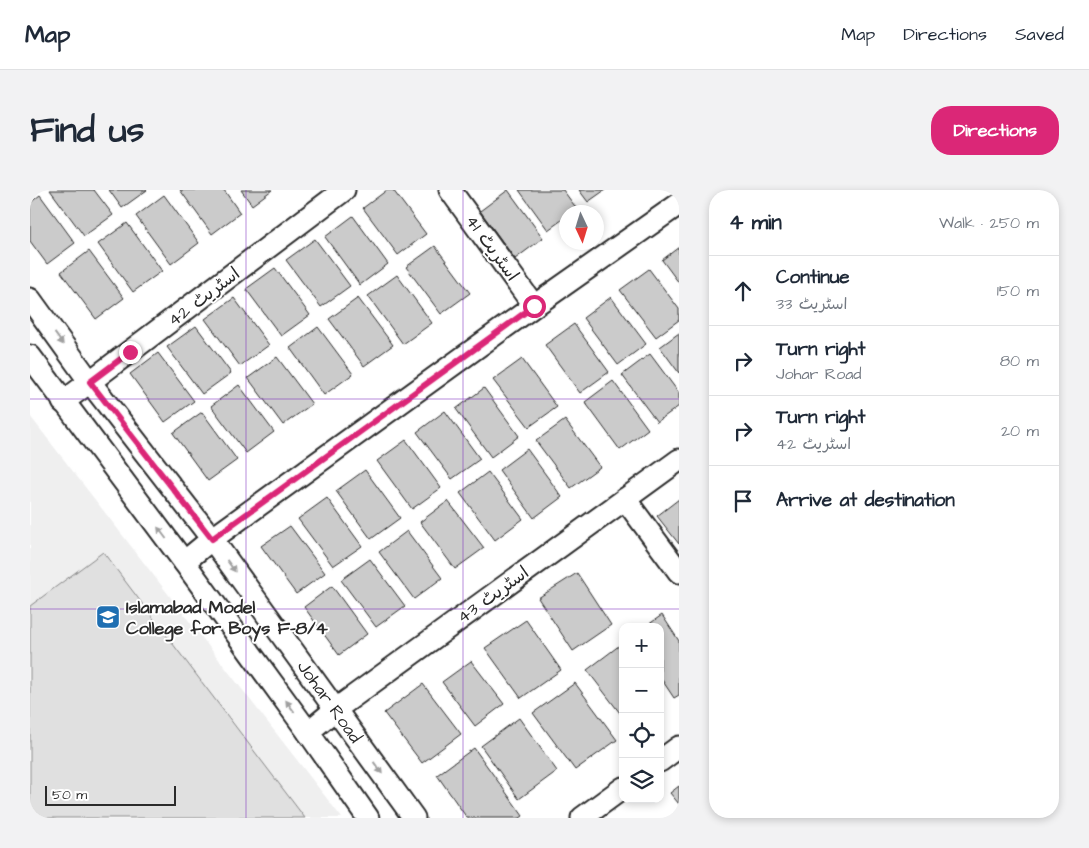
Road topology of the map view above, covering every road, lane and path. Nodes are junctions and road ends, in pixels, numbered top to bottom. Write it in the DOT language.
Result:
graph roads {
  1 [pos="344,190"];
  2 [pos="450,190"];
  3 [pos="679,204"];
  4 [pos="30,300"];
  5 [pos="534,306"];
  6 [pos="30,356"];
  7 [pos="90,382"];
  8 [pos="63,402"];
  9 [pos="679,460"];
  10 [pos="625,500"];
  11 [pos="212,539"];
  12 [pos="184,562"];
  13 [pos="679,572"];
  14 [pos="336,709"];
  15 [pos="308,732"];
  16 [pos="679,747"];
  17 [pos="664,758"];
  18 [pos="619,791"];
  19 [pos="368,818"];
  20 [pos="414,818"];
  21 [pos="582,818"];
  1 -- 7 [label="street, اسٹریٹ 42"];
  2 -- 5 [label="street, اسٹریٹ 41"];
  3 -- 5 [label="street"];
  4 -- 7 [label="street, Johar Road, one-way"];
  5 -- 11 [label="street"];
  6 -- 8 [label="street, Johar Road"];
  7 -- 8 [label="street, اسٹریٹ 42"];
  7 -- 11 [label="street, Johar Road"];
  12 -- 8 [label="street, Johar Road, one-way"];
  9 -- 10 [label="street, اسٹریٹ 43"];
  10 -- 13 [label="street"];
  10 -- 14 [label="street, اسٹریٹ 43"];
  11 -- 12 [label="street"];
  11 -- 14 [label="street, Johar Road, one-way"];
  15 -- 12 [label="street, Johar Road, one-way"];
  14 -- 15 [label="street, اسٹریٹ 43"];
  14 -- 20 [label="street, Johar Road, one-way"];
  15 -- 19 [label="street, Johar Road"];
  16 -- 17 [label="street"];
  18 -- 21 [label="street"];
}
